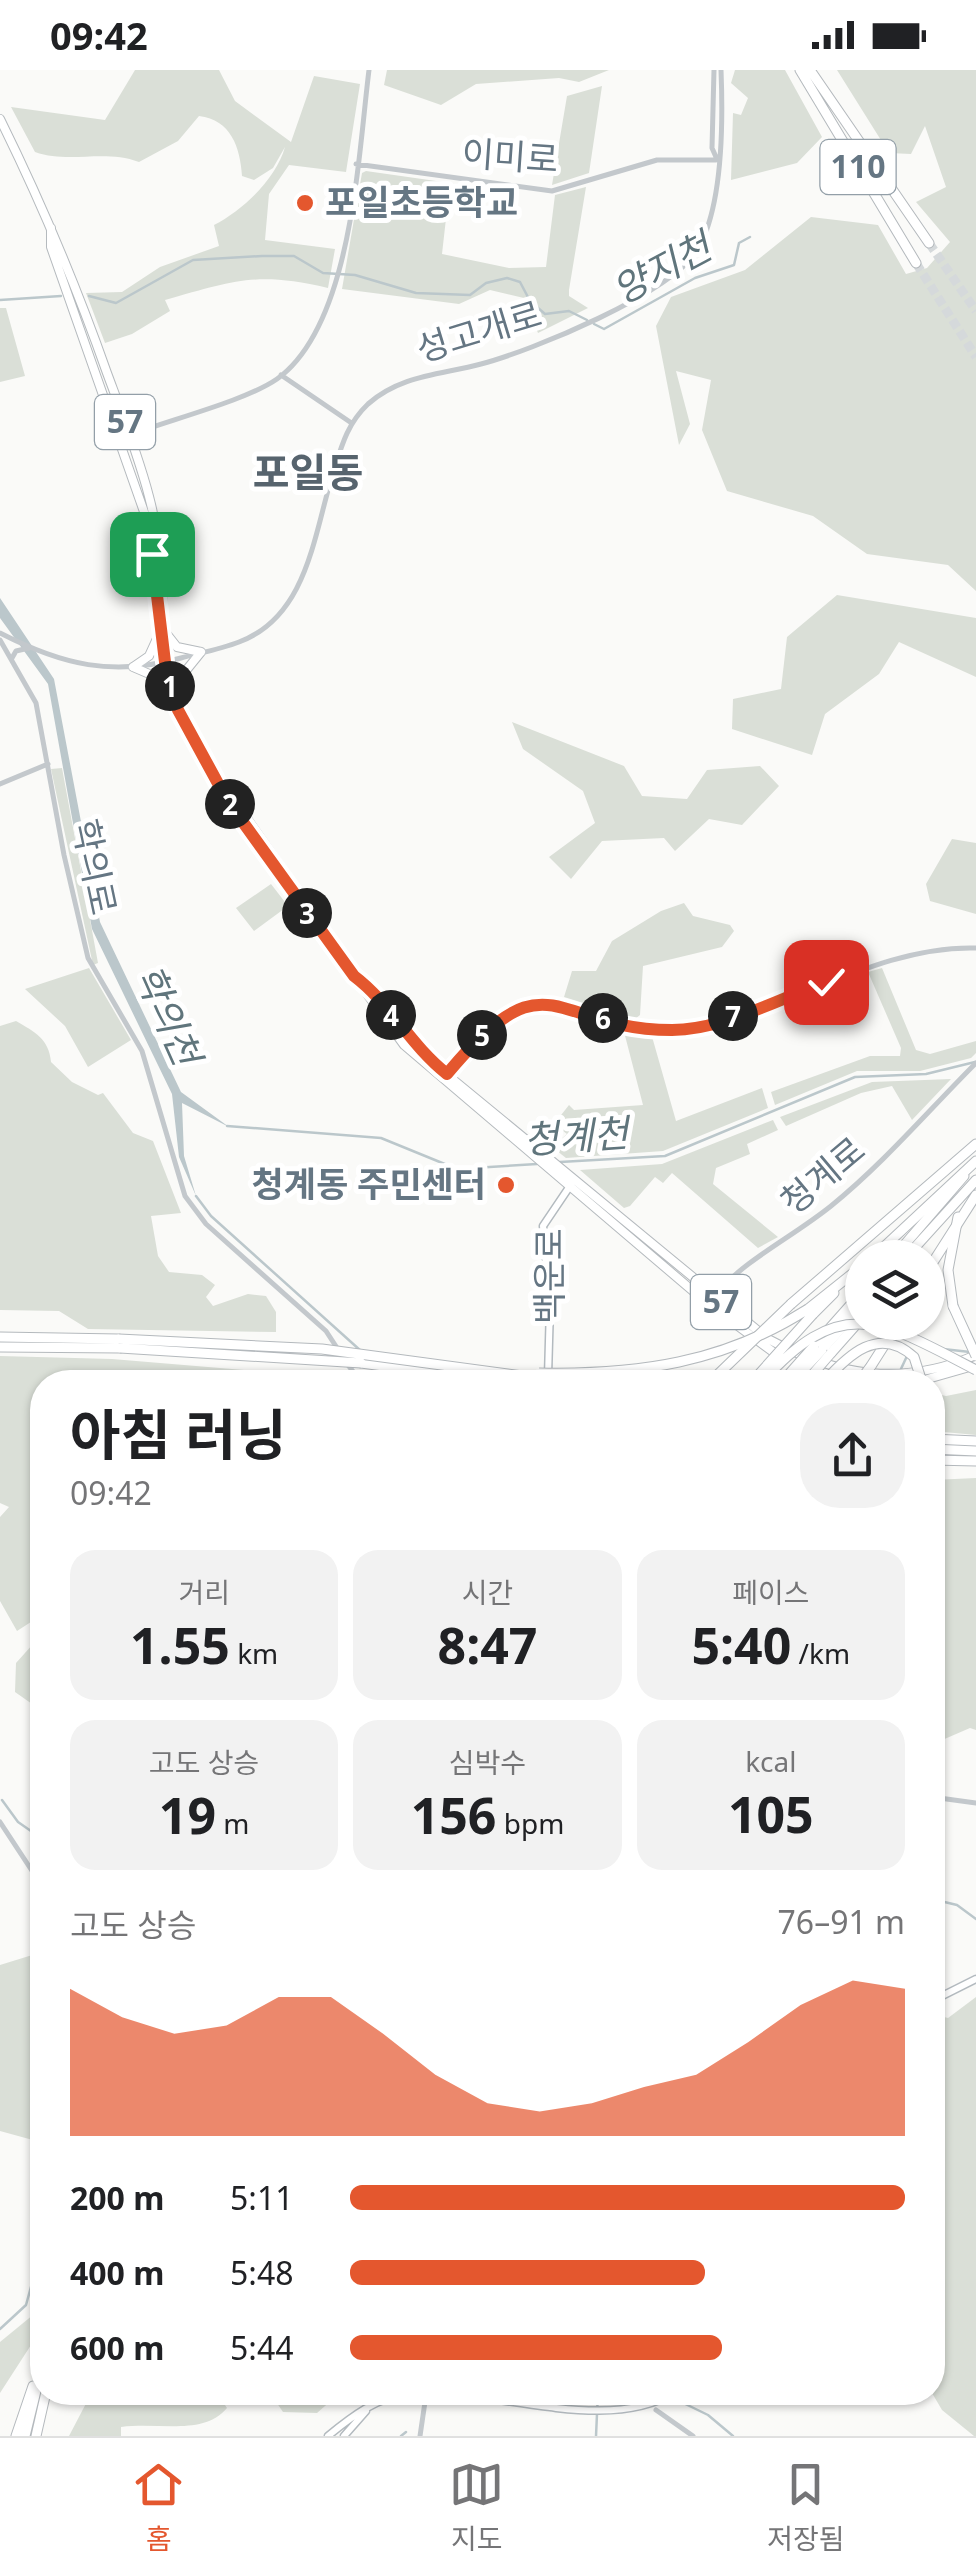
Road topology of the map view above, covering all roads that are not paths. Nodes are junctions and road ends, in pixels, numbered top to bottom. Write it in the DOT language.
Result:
graph roads {
  1 [pos="369,70"];
  2 [pos="720,70"];
  3 [pos="800,70"];
  4 [pos="810,70"];
  5 [pos="0,120"];
  6 [pos="717,160"];
  7 [pos="356,164"];
  8 [pos="51,228"];
  9 [pos="929,243"];
  10 [pos="916,264"];
  11 [pos="282,375"];
  12 [pos="350,422"];
  13 [pos="130,434"];
  14 [pos="119,439"];
  15 [pos="162,626"];
  16 [pos="0,636"];
  17 [pos="29,648"];
  18 [pos="201,652"];
  19 [pos="12,656"];
  20 [pos="165,662"];
  21 [pos="133,667"];
  22 [pos="174,700"];
  23 [pos="48,764"];
  24 [pos="0,784"];
  25 [pos="976,948"];
  26 [pos="976,1064"];
  27 [pos="445,1076"];
  28 [pos="976,1144"];
  29 [pos="976,1162"];
  30 [pos="575,1179"];
  31 [pos="976,1180"];
  32 [pos="568,1187"];
  33 [pos="976,1194"];
  34 [pos="958,1217"];
  35 [pos="892,1240"];
  36 [pos="909,1240"];
  37 [pos="922,1240"];
  38 [pos="945,1240"];
  39 [pos="845,1280"];
  40 [pos="710,1299"];
  41 [pos="811,1311"];
  42 [pos="845,1317"];
  43 [pos="845,1325"];
  44 [pos="845,1332"];
  45 [pos="0,1337"];
  46 [pos="887,1340"];
  47 [pos="120,1344"];
  48 [pos="0,1347"];
  49 [pos="823,1350"];
  50 [pos="975,1360"];
  51 [pos="361,1362"];
  52 [pos="353,1370"];
  53 [pos="385,1370"];
  54 [pos="432,1370"];
  55 [pos="452,1370"];
  56 [pos="547,1370"];
  57 [pos="636,1370"];
  58 [pos="722,1370"];
  59 [pos="762,1370"];
  60 [pos="774,1370"];
  61 [pos="797,1370"];
  62 [pos="804,1370"];
  63 [pos="806,1370"];
  64 [pos="812,1370"];
  65 [pos="837,1370"];
  66 [pos="839,1370"];
  67 [pos="869,1370"];
  68 [pos="917,1370"];
  69 [pos="929,1370"];
  70 [pos="945,1372"];
  71 [pos="945,1440"];
  72 [pos="976,1440"];
  73 [pos="945,1450"];
  74 [pos="976,1451"];
  75 [pos="945,1460"];
  76 [pos="976,1461"];
  77 [pos="945,1799"];
  78 [pos="976,1803"];
  79 [pos="0,1822"];
  80 [pos="30,1868"];
  81 [pos="976,1979"];
  82 [pos="945,1994"];
  83 [pos="30,2399"];
  84 [pos="33,2405"];
  85 [pos="44,2405"];
  86 [pos="375,2405"];
  87 [pos="424,2405"];
  88 [pos="493,2405"];
  89 [pos="661,2405"];
  90 [pos="368,2408"];
  91 [pos="658,2408"];
  92 [pos="628,2420"];
  93 [pos="591,2421"];
  94 [pos="16,2436"];
  95 [pos="26,2436"];
  96 [pos="39,2436"];
  97 [pos="328,2436"];
  98 [pos="344,2436"];
  99 [pos="420,2436"];
  100 [pos="693,2436"];
  1 -- 7 [label="street"];
  2 -- 6 [label="street, 성고개로"];
  2 -- 6 [label="street, 성고개로"];
  3 -- 10 [label="highway, 110"];
  4 -- 9 [label="highway, 110"];
  5 -- 8 [label="main road, 57"];
  6 -- 7 [label="street, 이미로"];
  6 -- 12 [label="street, 성고개로"];
  7 -- 11 [label="street"];
  8 -- 13 [label="main road, 57"];
  8 -- 14 [label="main road, 57"];
  11 -- 12 [label="street"];
  11 -- 13 [label="street"];
  12 -- 18 [label="street"];
  13 -- 14 [label="street"];
  13 -- 15 [label="main road, 57"];
  14 -- 15 [label="main road, 57"];
  15 -- 18 [label="main road"];
  15 -- 20 [label="main road, 57"];
  15 -- 21 [label="main road"];
  16 -- 17 [label="street"];
  16 -- 19 [label="street, 학의로"];
  17 -- 19 [label="street"];
  17 -- 21 [label="street"];
  18 -- 20 [label="street"];
  18 -- 22 [label="main road"];
  19 -- 23 [label="street, 학의로"];
  20 -- 21 [label="street"];
  20 -- 22 [label="main road, 57"];
  21 -- 22 [label="main road"];
  22 -- 27 [label="main road, 57"];
  23 -- 24 [label="street"];
  23 -- 52 [label="street, 학의로"];
  25 -- 27 [label="street"];
  26 -- 40 [label="street, 청계로"];
  27 -- 30 [label="main road, 57"];
  27 -- 32 [label="main road, 57"];
  28 -- 58 [label="highway, bridge"];
  29 -- 35 [label="highway"];
  29 -- 36 [label="highway"];
  30 -- 32 [label="main road, 백운로"];
  30 -- 40 [label="main road, 57"];
  31 -- 37 [label="highway"];
  32 -- 40 [label="main road, 57"];
  32 -- 56 [label="main road, 백운로"];
  33 -- 34 [label="highway"];
  34 -- 38 [label="highway"];
  34 -- 50 [label="highway, bridge"];
  39 -- 41 [label="highway"];
  40 -- 63 [label="main road, 57"];
  40 -- 66 [label="main road, 57"];
  41 -- 57 [label="highway, bridge"];
  41 -- 59 [label="highway, bridge"];
  42 -- 49 [label="highway"];
  43 -- 49 [label="highway"];
  44 -- 49 [label="highway"];
  45 -- 47 [label="highway"];
  46 -- 67 [label="highway, bridge"];
  47 -- 48 [label="highway"];
  47 -- 51 [label="highway, bridge"];
  47 -- 55 [label="highway, bridge"];
  49 -- 61 [label="highway, bridge"];
  49 -- 62 [label="highway, bridge"];
  49 -- 64 [label="highway, bridge"];
  50 -- 60 [label="highway, bridge"];
  50 -- 69 [label="main road, 57"];
  50 -- 70 [label="main road"];
  51 -- 53 [label="highway"];
  51 -- 54 [label="highway"];
  65 -- 68 [label="highway, bridge"];
  71 -- 72 [label="highway"];
  73 -- 74 [label="highway"];
  75 -- 76 [label="highway"];
  77 -- 78 [label="street"];
  79 -- 80 [label="street"];
  81 -- 82 [label="main road"];
  83 -- 94 [label="highway"];
  84 -- 95 [label="highway"];
  85 -- 96 [label="highway"];
  86 -- 90 [label="main road"];
  87 -- 99 [label="street"];
  88 -- 93 [label="main road"];
  89 -- 91 [label="main road"];
  90 -- 97 [label="main road"];
  90 -- 98 [label="main road"];
  91 -- 92 [label="main road"];
  91 -- 100 [label="street"];
}
